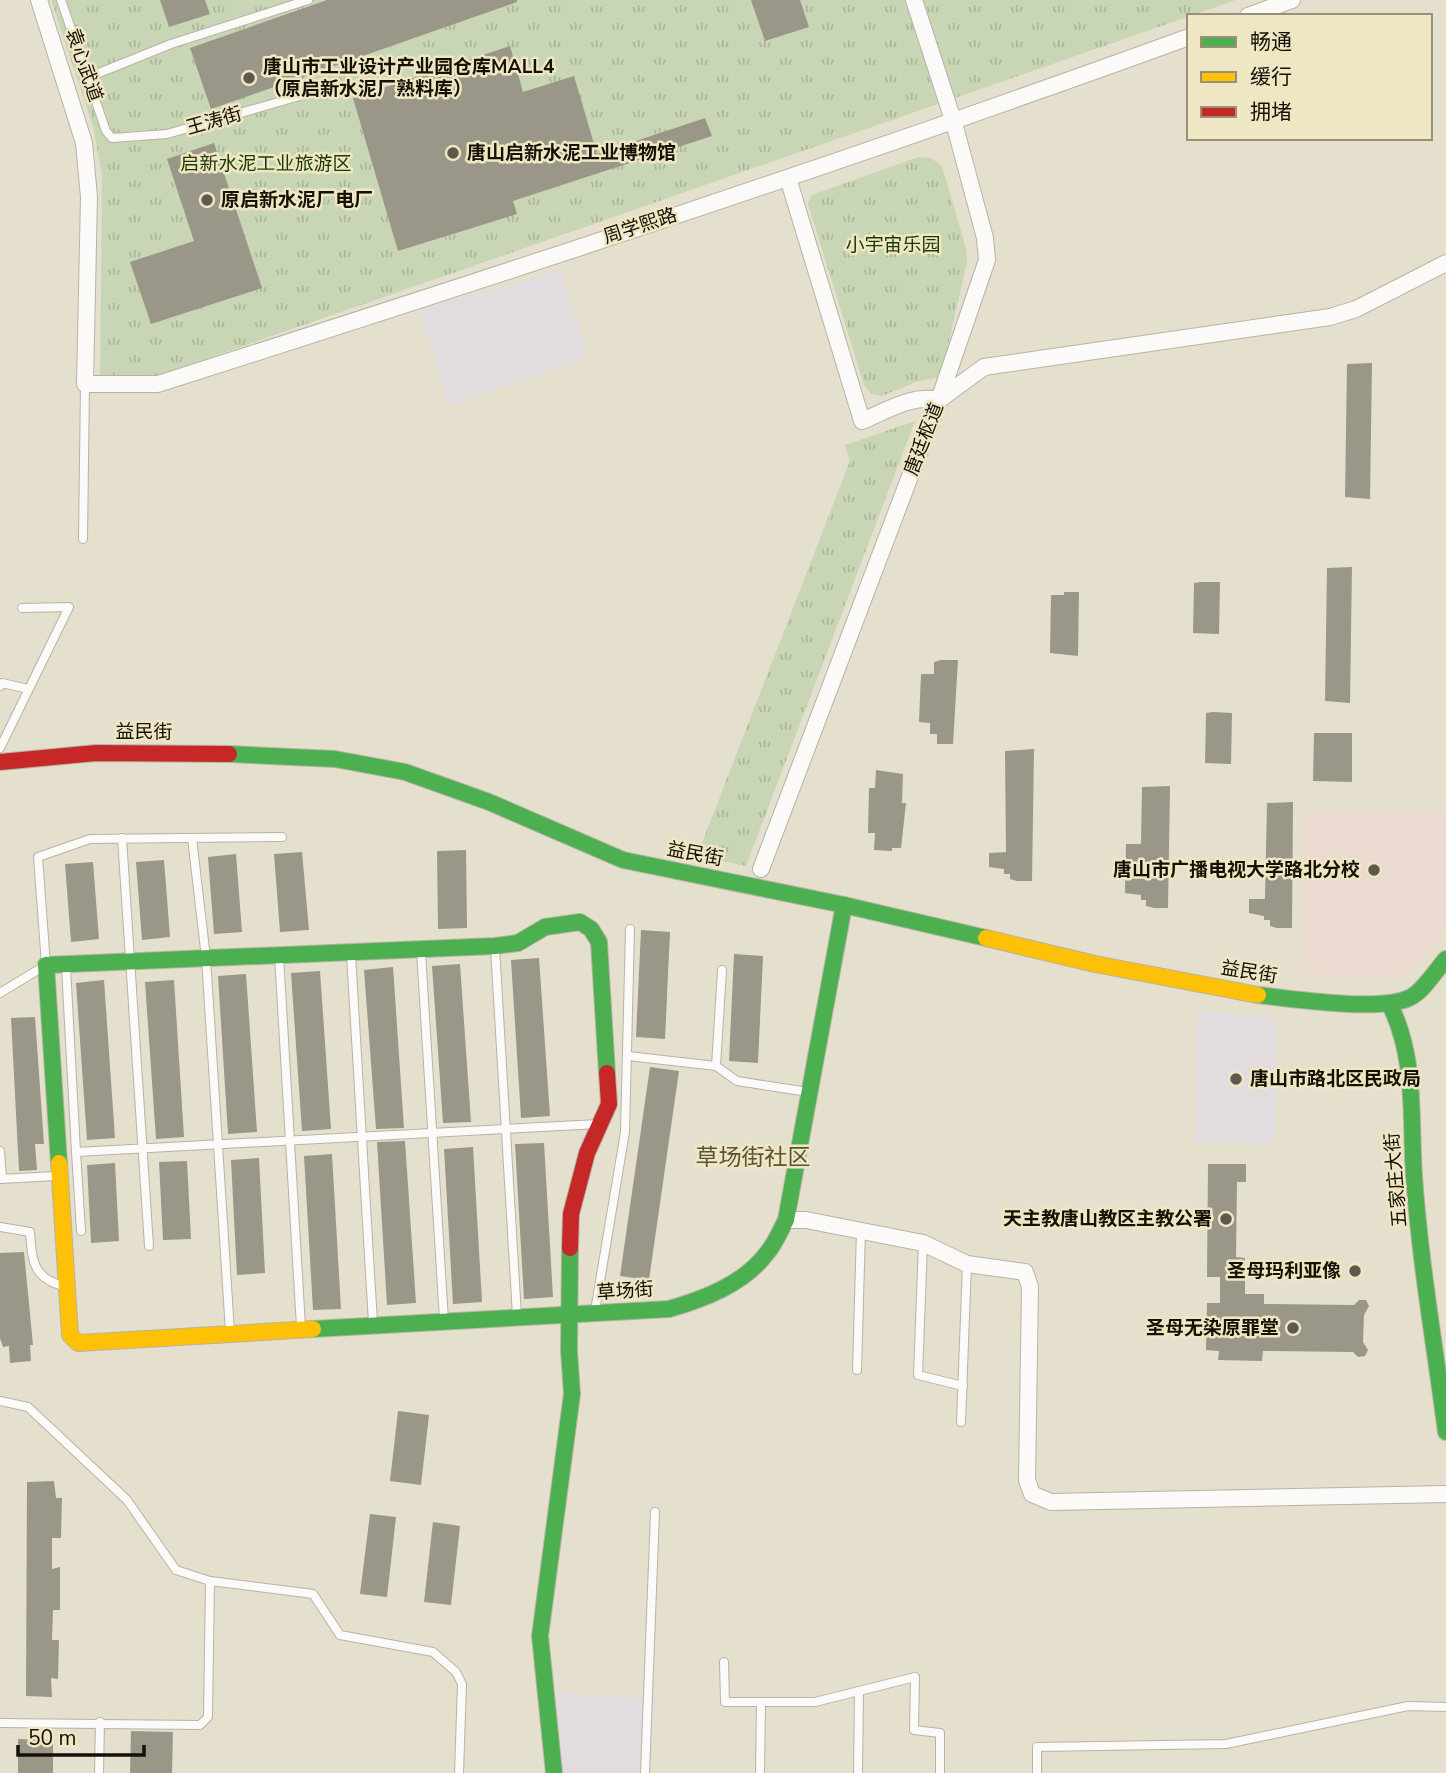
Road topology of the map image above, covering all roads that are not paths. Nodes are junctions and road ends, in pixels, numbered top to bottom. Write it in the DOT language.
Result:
graph roads {
  1 [pos="39,0"];
  2 [pos="61,0"];
  3 [pos="307,0"];
  4 [pos="914,0"];
  5 [pos="1292,0"];
  6 [pos="1254,14"];
  7 [pos="1187,38"];
  8 [pos="89,77"];
  9 [pos="324,89"];
  10 [pos="954,123"];
  11 [pos="106,131"];
  12 [pos="788,178"];
  13 [pos="1446,262"];
  14 [pos="85,384"];
  15 [pos="939,400"];
  16 [pos="83,539"];
  17 [pos="22,608"];
  18 [pos="0,686"];
  19 [pos="28,689"];
  20 [pos="0,748"];
  21 [pos="0,762"];
  22 [pos="282,837"];
  23 [pos="122,838"];
  24 [pos="192,838"];
  25 [pos="761,869"];
  26 [pos="844,905"];
  27 [pos="630,929"];
  28 [pos="495,946"];
  29 [pos="421,949"];
  30 [pos="351,952"];
  31 [pos="279,955"];
  32 [pos="206,958"];
  33 [pos="1446,959"];
  34 [pos="132,961"];
  35 [pos="66,964"];
  36 [pos="46,965"];
  37 [pos="722,970"];
  38 [pos="0,993"];
  39 [pos="1389,1003"];
  40 [pos="628,1056"];
  41 [pos="716,1066"];
  42 [pos="809,1093"];
  43 [pos="602,1124"];
  44 [pos="506,1129"];
  45 [pos="432,1133"];
  46 [pos="362,1137"];
  47 [pos="290,1140"];
  48 [pos="219,1144"];
  49 [pos="143,1148"];
  50 [pos="0,1152"];
  51 [pos="76,1152"];
  52 [pos="59,1176"];
  53 [pos="1,1179"];
  54 [pos="786,1220"];
  55 [pos="0,1227"];
  56 [pos="860,1230"];
  57 [pos="81,1231"];
  58 [pos="923,1242"];
  59 [pos="149,1246"];
  60 [pos="967,1264"];
  61 [pos="66,1287"];
  62 [pos="594,1314"];
  63 [pos="571,1316"];
  64 [pos="517,1318"];
  65 [pos="444,1323"];
  66 [pos="373,1326"];
  67 [pos="302,1330"];
  68 [pos="230,1335"];
  69 [pos="857,1370"];
  70 [pos="963,1386"];
  71 [pos="0,1401"];
  72 [pos="961,1422"];
  73 [pos="1446,1432"];
  74 [pos="1446,1494"];
  75 [pos="655,1512"];
  76 [pos="210,1581"];
  77 [pos="724,1662"];
  78 [pos="859,1691"];
  79 [pos="761,1702"];
  80 [pos="1446,1707"];
  81 [pos="0,1723"];
  82 [pos="100,1723"];
  83 [pos="99,1773"];
  84 [pos="459,1773"];
  85 [pos="554,1773"];
  86 [pos="645,1773"];
  87 [pos="760,1773"];
  88 [pos="858,1773"];
  89 [pos="940,1773"];
  90 [pos="1037,1773"];
  1 -- 14 [label="street"];
  2 -- 8 [label="lane, 袁心武道"];
  3 -- 8 [label="lane"];
  4 -- 10 [label="street, 唐廷枢道"];
  5 -- 6 [label="street"];
  7 -- 10 [label="street, 周学熙路"];
  8 -- 11 [label="lane, 袁心武道"];
  9 -- 11 [label="lane, 王涛街"];
  10 -- 12 [label="street, 周学熙路"];
  10 -- 15 [label="street, 唐廷枢道"];
  12 -- 14 [label="street, 周学熙路"];
  12 -- 15 [label="street"];
  13 -- 15 [label="street"];
  14 -- 16 [label="lane"];
  15 -- 25 [label="street, 唐廷枢道"];
  17 -- 19 [label="lane"];
  18 -- 19 [label="lane"];
  19 -- 20 [label="lane"];
  21 -- 26 [label="street, 益民街"];
  22 -- 24 [label="lane"];
  23 -- 24 [label="lane"];
  23 -- 34 [label="lane"];
  23 -- 36 [label="lane"];
  24 -- 32 [label="lane"];
  26 -- 39 [label="street, 益民街"];
  26 -- 42 [label="street, 草场街"];
  27 -- 40 [label="lane"];
  28 -- 29 [label="street"];
  28 -- 43 [label="street"];
  28 -- 44 [label="lane"];
  29 -- 30 [label="street"];
  29 -- 45 [label="lane"];
  30 -- 31 [label="street"];
  30 -- 46 [label="lane"];
  31 -- 32 [label="street"];
  31 -- 47 [label="lane"];
  32 -- 34 [label="street"];
  32 -- 48 [label="lane"];
  33 -- 39 [label="street"];
  34 -- 35 [label="street"];
  34 -- 49 [label="lane"];
  35 -- 36 [label="street"];
  35 -- 51 [label="lane"];
  36 -- 38 [label="lane"];
  36 -- 52 [label="street"];
  37 -- 41 [label="lane"];
  39 -- 73 [label="street, 五家庄大街"];
  40 -- 41 [label="lane"];
  40 -- 62 [label="lane"];
  41 -- 42 [label="lane"];
  42 -- 54 [label="street, 草场街"];
  43 -- 44 [label="lane"];
  43 -- 63 [label="street"];
  44 -- 45 [label="lane"];
  44 -- 64 [label="lane"];
  45 -- 46 [label="lane"];
  45 -- 65 [label="lane"];
  46 -- 47 [label="lane"];
  46 -- 66 [label="lane"];
  47 -- 48 [label="lane"];
  47 -- 67 [label="lane"];
  48 -- 49 [label="lane"];
  48 -- 68 [label="lane"];
  49 -- 51 [label="lane"];
  49 -- 59 [label="lane"];
  50 -- 53 [label="lane"];
  51 -- 57 [label="lane"];
  52 -- 53 [label="lane"];
  52 -- 61 [label="street"];
  54 -- 56 [label="street"];
  54 -- 62 [label="street, 草场街"];
  55 -- 61 [label="lane"];
  56 -- 58 [label="street"];
  56 -- 69 [label="lane"];
  58 -- 60 [label="street"];
  58 -- 70 [label="lane"];
  60 -- 70 [label="lane"];
  60 -- 74 [label="street"];
  61 -- 68 [label="street"];
  62 -- 63 [label="street, 草场街"];
  63 -- 64 [label="street"];
  63 -- 85 [label="street, 草场街"];
  64 -- 65 [label="street"];
  65 -- 66 [label="street"];
  66 -- 67 [label="street"];
  67 -- 68 [label="street"];
  70 -- 72 [label="lane"];
  71 -- 76 [label="lane"];
  75 -- 86 [label="lane"];
  76 -- 82 [label="lane"];
  76 -- 84 [label="lane"];
  77 -- 79 [label="lane"];
  78 -- 79 [label="lane"];
  78 -- 88 [label="lane"];
  78 -- 89 [label="lane"];
  79 -- 87 [label="lane"];
  80 -- 90 [label="lane"];
  81 -- 82 [label="lane"];
  82 -- 83 [label="lane"];
}
